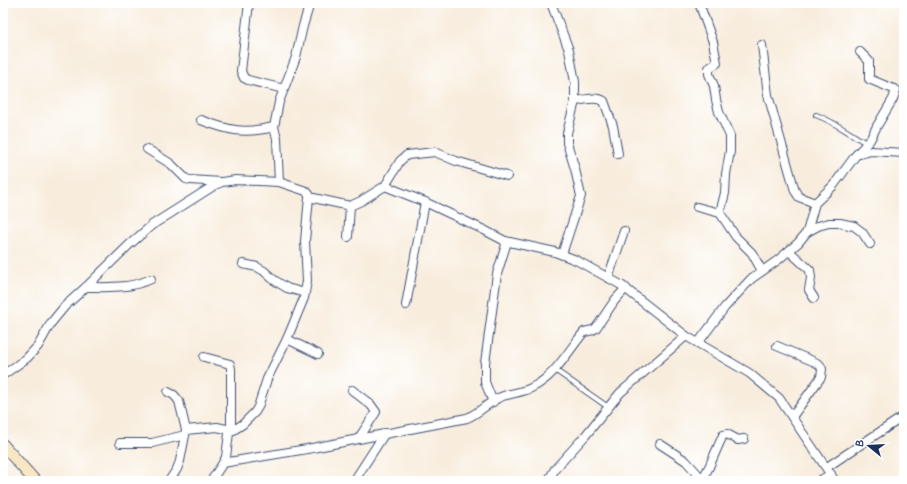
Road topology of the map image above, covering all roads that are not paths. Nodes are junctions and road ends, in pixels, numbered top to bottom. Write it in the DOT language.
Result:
graph roads {
  1 [pos="249,3"];
  2 [pos="310,3"];
  3 [pos="551,3"];
  4 [pos="699,3"];
  5 [pos="762,45"];
  6 [pos="860,52"];
  7 [pos="284,89"];
  8 [pos="575,101"];
  9 [pos="816,115"];
  10 [pos="201,120"];
  11 [pos="274,127"];
  12 [pos="866,143"];
  13 [pos="147,149"];
  14 [pos="904,153"];
  15 [pos="618,154"];
  16 [pos="856,155"];
  17 [pos="507,176"];
  18 [pos="222,182"];
  19 [pos="279,182"];
  20 [pos="385,186"];
  21 [pos="309,197"];
  22 [pos="425,202"];
  23 [pos="815,203"];
  24 [pos="350,206"];
  25 [pos="697,207"];
  26 [pos="720,213"];
  27 [pos="624,231"];
  28 [pos="807,232"];
  29 [pos="348,237"];
  30 [pos="505,241"];
  31 [pos="870,244"];
  32 [pos="789,251"];
  33 [pos="562,254"];
  34 [pos="243,264"];
  35 [pos="762,272"];
  36 [pos="608,278"];
  37 [pos="150,280"];
  38 [pos="86,287"];
  39 [pos="626,288"];
  40 [pos="305,293"];
  41 [pos="814,298"];
  42 [pos="406,305"];
  43 [pos="686,336"];
  44 [pos="287,339"];
  45 [pos="698,343"];
  46 [pos="777,346"];
  47 [pos="318,354"];
  48 [pos="204,357"];
  49 [pos="554,369"];
  50 [pos="3,375"];
  51 [pos="352,390"];
  52 [pos="168,392"];
  53 [pos="493,402"];
  54 [pos="608,408"];
  55 [pos="904,416"];
  56 [pos="792,417"];
  57 [pos="231,430"];
  58 [pos="186,432"];
  59 [pos="385,433"];
  60 [pos="359,438"];
  61 [pos="744,439"];
  62 [pos="120,443"];
  63 [pos="660,444"];
  64 [pos="3,445"];
  65 [pos="223,463"];
  66 [pos="831,474"];
  67 [pos="703,480"];
  68 [pos="35,481"];
  69 [pos="169,481"];
  70 [pos="211,481"];
  71 [pos="354,481"];
  72 [pos="548,481"];
  73 [pos="819,481"];
  1 -- 7 [label="street"];
  2 -- 7 [label="street"];
  3 -- 8 [label="street"];
  4 -- 26 [label="street"];
  5 -- 23 [label="street"];
  6 -- 12 [label="street"];
  7 -- 11 [label="street"];
  8 -- 15 [label="street"];
  8 -- 33 [label="street"];
  9 -- 12 [label="lane"];
  10 -- 11 [label="street"];
  11 -- 19 [label="street"];
  12 -- 16 [label="street"];
  13 -- 18 [label="street"];
  14 -- 16 [label="street"];
  16 -- 23 [label="street"];
  17 -- 20 [label="street"];
  18 -- 19 [label="street"];
  18 -- 38 [label="street"];
  19 -- 21 [label="street"];
  20 -- 22 [label="street"];
  20 -- 24 [label="street"];
  21 -- 24 [label="street"];
  21 -- 40 [label="street"];
  22 -- 30 [label="street"];
  22 -- 42 [label="street"];
  23 -- 28 [label="street"];
  24 -- 29 [label="street"];
  25 -- 26 [label="street"];
  26 -- 35 [label="street"];
  27 -- 36 [label="street"];
  28 -- 31 [label="street"];
  28 -- 32 [label="street"];
  30 -- 33 [label="street"];
  30 -- 53 [label="street"];
  32 -- 35 [label="street"];
  32 -- 41 [label="street"];
  33 -- 36 [label="street"];
  34 -- 40 [label="street"];
  35 -- 45 [label="street"];
  36 -- 39 [label="street"];
  37 -- 38 [label="street"];
  38 -- 50 [label="street"];
  39 -- 43 [label="street"];
  39 -- 49 [label="street"];
  40 -- 44 [label="street"];
  43 -- 45 [label="street"];
  43 -- 54 [label="street"];
  44 -- 47 [label="street"];
  44 -- 57 [label="street"];
  45 -- 56 [label="street"];
  46 -- 56 [label="street"];
  48 -- 57 [label="street"];
  49 -- 53 [label="street"];
  49 -- 54 [label="lane"];
  51 -- 60 [label="street"];
  52 -- 58 [label="street"];
  53 -- 59 [label="street"];
  54 -- 72 [label="street"];
  55 -- 66 [label="street"];
  56 -- 66 [label="street"];
  57 -- 58 [label="street"];
  57 -- 65 [label="street"];
  58 -- 62 [label="street"];
  58 -- 69 [label="street"];
  59 -- 60 [label="street"];
  59 -- 71 [label="street"];
  60 -- 65 [label="street"];
  61 -- 67 [label="street"];
  63 -- 67 [label="street"];
  64 -- 68 [label="main road"];
  65 -- 70 [label="street"];
  66 -- 73 [label="street"];
}
